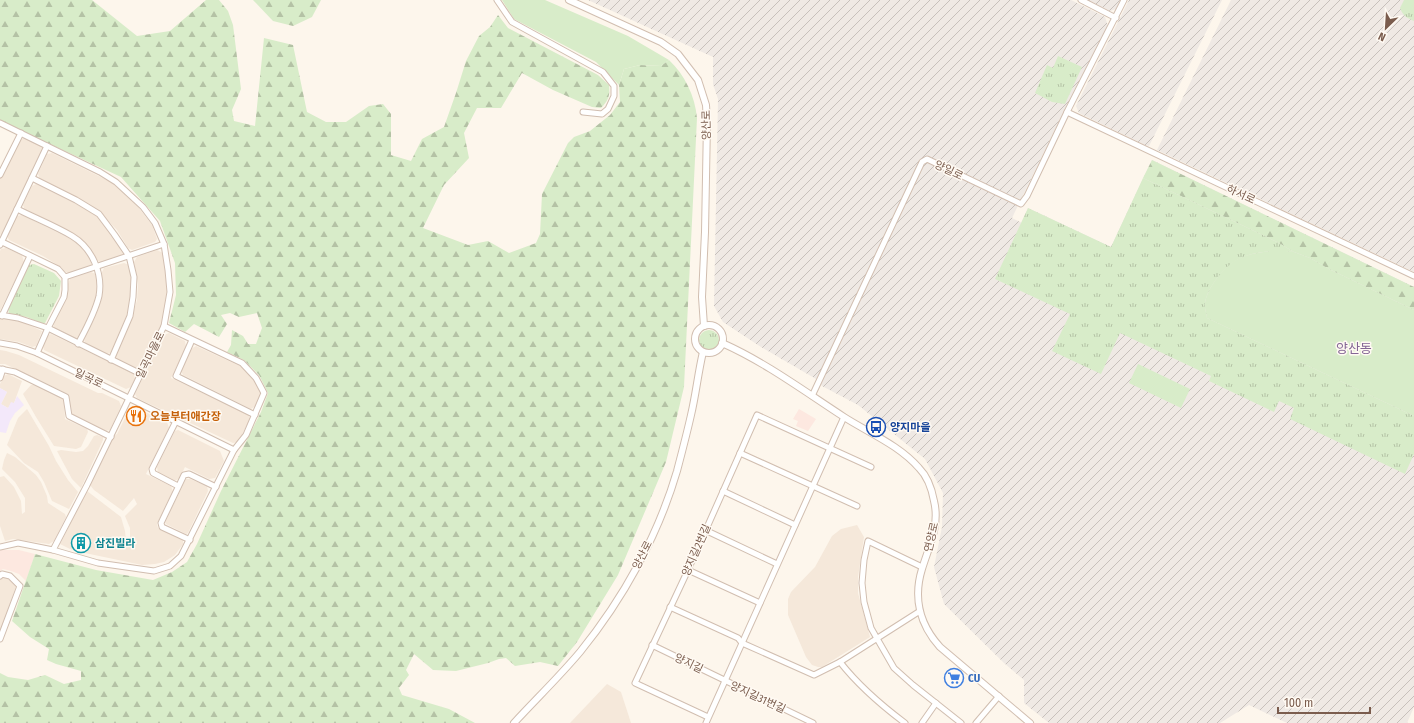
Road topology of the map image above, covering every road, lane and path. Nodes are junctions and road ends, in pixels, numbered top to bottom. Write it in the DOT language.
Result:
graph roads {
  1 [pos="497,0"];
  2 [pos="569,0"];
  3 [pos="1081,0"];
  4 [pos="1124,0"];
  5 [pos="1116,18"];
  6 [pos="583,112"];
  7 [pos="1067,112"];
  8 [pos="0,123"];
  9 [pos="21,133"];
  10 [pos="48,146"];
  11 [pos="0,175"];
  12 [pos="32,178"];
  13 [pos="17,209"];
  14 [pos="1,242"];
  15 [pos="164,244"];
  16 [pos="30,256"];
  17 [pos="129,256"];
  18 [pos="98,267"];
  19 [pos="1414,276"];
  20 [pos="65,277"];
  21 [pos="1,316"];
  22 [pos="164,326"];
  23 [pos="704,326"];
  24 [pos="48,328"];
  25 [pos="192,340"];
  26 [pos="0,343"];
  27 [pos="722,343"];
  28 [pos="78,344"];
  29 [pos="703,352"];
  30 [pos="38,353"];
  31 [pos="110,360"];
  32 [pos="2,369"];
  33 [pos="141,374"];
  34 [pos="0,378"];
  35 [pos="812,396"];
  36 [pos="130,398"];
  37 [pos="255,415"];
  38 [pos="844,417"];
  39 [pos="176,421"];
  40 [pos="111,437"];
  41 [pos="829,449"];
  42 [pos="234,450"];
  43 [pos="740,453"];
  44 [pos="871,467"];
  45 [pos="178,486"];
  46 [pos="813,486"];
  47 [pos="216,487"];
  48 [pos="723,491"];
  49 [pos="857,506"];
  50 [pos="795,525"];
  51 [pos="705,530"];
  52 [pos="190,540"];
  53 [pos="0,547"];
  54 [pos="53,550"];
  55 [pos="777,564"];
  56 [pos="922,567"];
  57 [pos="688,570"];
  58 [pos="0,576"];
  59 [pos="760,602"];
  60 [pos="670,607"];
  61 [pos="920,611"];
  62 [pos="876,637"];
  63 [pos="0,639"];
  64 [pos="742,643"];
  65 [pos="652,645"];
  66 [pos="840,662"];
  67 [pos="725,681"];
  68 [pos="999,696"];
  69 [pos="936,703"];
  70 [pos="708,717"];
  71 [pos="514,723"];
  72 [pos="706,723"];
  73 [pos="813,723"];
  74 [pos="905,723"];
  75 [pos="922,723"];
  76 [pos="961,723"];
  77 [pos="976,723"];
  78 [pos="1030,723"];
  1 -- 6 [label="street"];
  2 -- 23 [label="street, 양산로"];
  3 -- 5 [label="street"];
  4 -- 5 [label="street, 양일로"];
  5 -- 7 [label="street, 양일로"];
  7 -- 19 [label="street, 하서로"];
  7 -- 35 [label="street, 양일로"];
  8 -- 9 [label="street, 일곡마을로"];
  9 -- 10 [label="street, 일곡마을로"];
  9 -- 11 [label="street"];
  10 -- 12 [label="street"];
  10 -- 15 [label="street, 일곡마을로"];
  12 -- 13 [label="street"];
  12 -- 17 [label="street"];
  13 -- 14 [label="street"];
  13 -- 18 [label="street"];
  14 -- 16 [label="street"];
  15 -- 17 [label="street"];
  15 -- 22 [label="street, 일곡마을로"];
  16 -- 20 [label="street"];
  16 -- 21 [label="street"];
  17 -- 18 [label="street"];
  17 -- 31 [label="street"];
  18 -- 20 [label="street"];
  18 -- 28 [label="street"];
  20 -- 24 [label="street"];
  21 -- 24 [label="street"];
  22 -- 25 [label="street"];
  22 -- 33 [label="street, 일곡마을로"];
  23 -- 27 [label="street"];
  23 -- 29 [label="street"];
  24 -- 28 [label="street"];
  24 -- 30 [label="street"];
  25 -- 37 [label="street"];
  25 -- 37 [label="street"];
  26 -- 30 [label="street, 일곡로"];
  27 -- 29 [label="street"];
  27 -- 35 [label="street, 연양로"];
  28 -- 31 [label="street"];
  29 -- 71 [label="street, 양산로"];
  30 -- 36 [label="street, 일곡로"];
  31 -- 33 [label="street"];
  32 -- 34 [label="street"];
  32 -- 40 [label="street"];
  33 -- 36 [label="street, 일곡마을로"];
  35 -- 38 [label="street, 연양로"];
  36 -- 39 [label="street, 일곡로"];
  36 -- 40 [label="street, 일곡마을로"];
  37 -- 42 [label="street"];
  38 -- 41 [label="street"];
  38 -- 56 [label="street, 연양로"];
  39 -- 42 [label="street, 일곡로"];
  39 -- 45 [label="street"];
  40 -- 54 [label="street, 일곡마을로"];
  41 -- 43 [label="street, 양지길2번길"];
  41 -- 44 [label="street"];
  41 -- 46 [label="street"];
  42 -- 47 [label="street"];
  43 -- 46 [label="street"];
  43 -- 48 [label="street, 양지길2번길"];
  45 -- 47 [label="street"];
  45 -- 52 [label="street"];
  46 -- 49 [label="street"];
  46 -- 50 [label="street"];
  47 -- 52 [label="street"];
  48 -- 50 [label="street"];
  48 -- 51 [label="street, 양지길2번길"];
  50 -- 55 [label="street"];
  51 -- 55 [label="street"];
  51 -- 57 [label="street, 양지길2번길"];
  52 -- 54 [label="street"];
  53 -- 54 [label="street"];
  55 -- 59 [label="street"];
  56 -- 61 [label="street, 연양로"];
  56 -- 62 [label="street"];
  57 -- 59 [label="street"];
  57 -- 60 [label="street, 양지길2번길"];
  58 -- 63 [label="street"];
  59 -- 64 [label="street"];
  60 -- 64 [label="street"];
  60 -- 65 [label="street, 양지길2번길"];
  61 -- 62 [label="street"];
  61 -- 68 [label="street, 연양로"];
  62 -- 66 [label="street"];
  62 -- 69 [label="street"];
  64 -- 66 [label="street"];
  64 -- 67 [label="street"];
  65 -- 67 [label="street, 양지길"];
  65 -- 70 [label="street, 양지길2번길"];
  66 -- 74 [label="street"];
  67 -- 70 [label="street"];
  67 -- 73 [label="street, 양지길31번길"];
  68 -- 77 [label="street"];
  68 -- 78 [label="street, 연양로"];
  69 -- 75 [label="street"];
  69 -- 76 [label="street"];
  70 -- 72 [label="street"];
}
